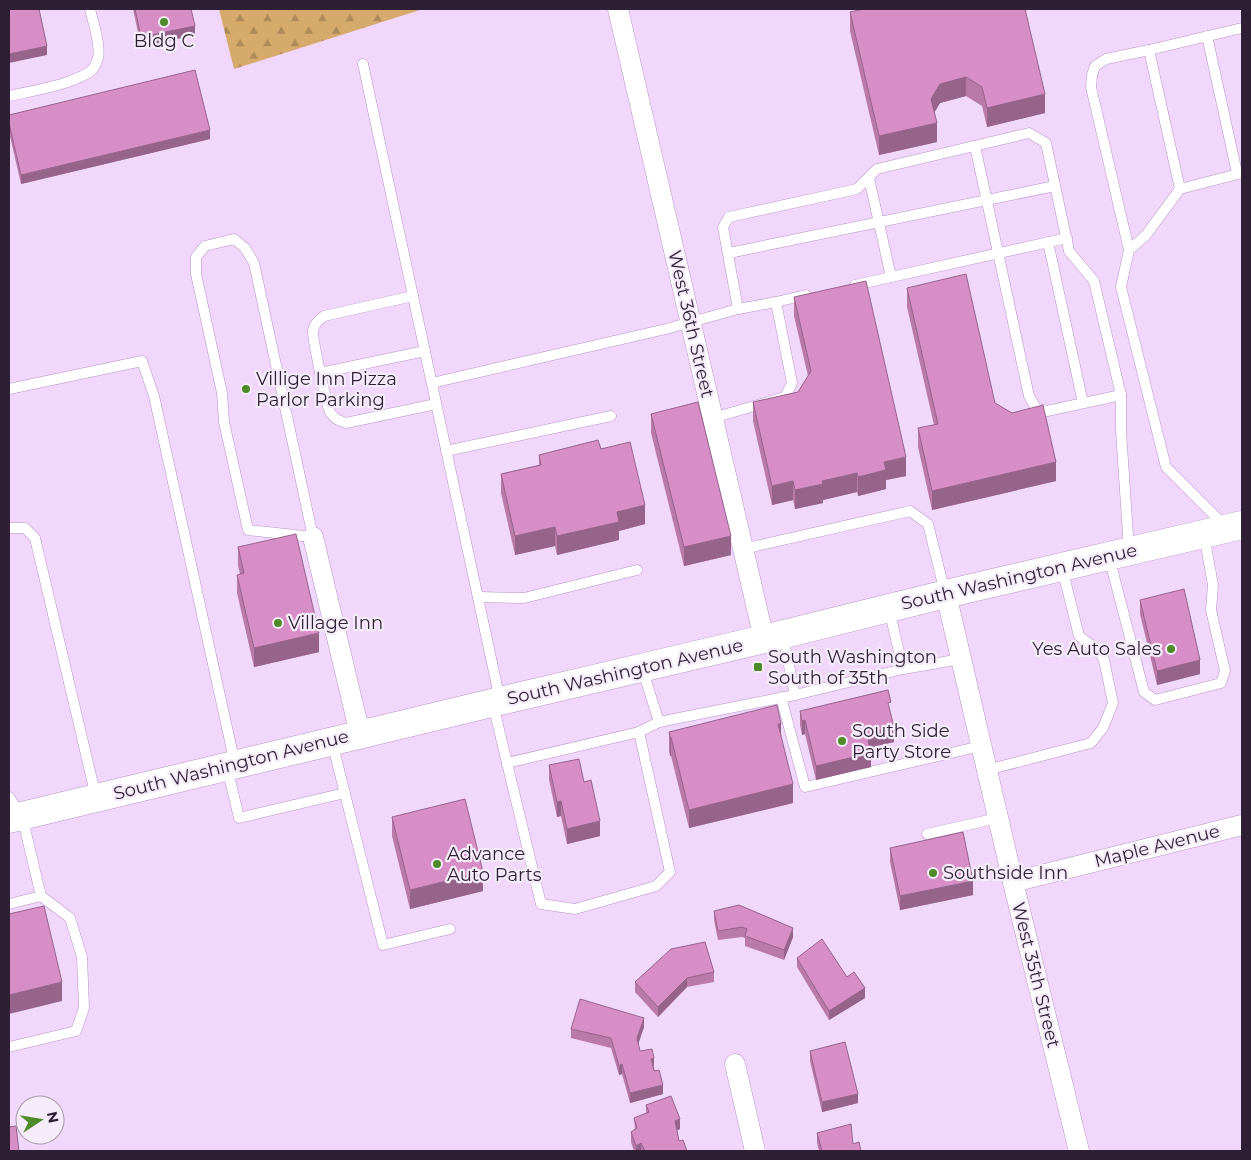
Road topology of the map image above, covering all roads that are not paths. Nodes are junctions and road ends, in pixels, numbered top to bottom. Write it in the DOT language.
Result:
graph roads {
  1 [pos="90,9"];
  2 [pos="618,9"];
  3 [pos="1242,28"];
  4 [pos="1207,36"];
  5 [pos="1149,50"];
  6 [pos="363,64"];
  7 [pos="9,96"];
  8 [pos="975,146"];
  9 [pos="1240,173"];
  10 [pos="869,178"];
  11 [pos="1055,186"];
  12 [pos="1180,189"];
  13 [pos="987,200"];
  14 [pos="879,222"];
  15 [pos="1067,238"];
  16 [pos="1048,242"];
  17 [pos="1129,250"];
  18 [pos="998,253"];
  19 [pos="728,254"];
  20 [pos="891,277"];
  21 [pos="843,287"];
  22 [pos="814,294"];
  23 [pos="413,296"];
  24 [pos="776,302"];
  25 [pos="738,309"];
  26 [pos="691,321"];
  27 [pos="425,351"];
  28 [pos="320,373"];
  29 [pos="432,383"];
  30 [pos="9,390"];
  31 [pos="1121,395"];
  32 [pos="1083,403"];
  33 [pos="436,404"];
  34 [pos="611,416"];
  35 [pos="713,418"];
  36 [pos="446,451"];
  37 [pos="9,528"];
  38 [pos="1224,529"];
  39 [pos="313,537"];
  40 [pos="744,549"];
  41 [pos="1119,554"];
  42 [pos="1062,567"];
  43 [pos="637,570"];
  44 [pos="946,594"];
  45 [pos="478,598"];
  46 [pos="889,608"];
  47 [pos="774,637"];
  48 [pos="961,659"];
  49 [pos="642,668"];
  50 [pos="903,669"];
  51 [pos="795,694"];
  52 [pos="781,697"];
  53 [pos="496,702"];
  54 [pos="659,722"];
  55 [pos="639,732"];
  56 [pos="360,734"];
  57 [pos="332,741"];
  58 [pos="981,746"];
  59 [pos="507,763"];
  60 [pos="231,765"];
  61 [pos="987,770"];
  62 [pos="345,793"];
  63 [pos="96,798"];
  64 [pos="13,810"];
  65 [pos="998,818"];
  66 [pos="1242,826"];
  67 [pos="927,834"];
  68 [pos="1013,882"];
  69 [pos="41,896"];
  70 [pos="9,904"];
  71 [pos="450,929"];
  72 [pos="9,1047"];
  73 [pos="735,1064"];
  74 [pos="756,1151"];
  75 [pos="1079,1151"];
  1 -- 7 [label="lane"];
  2 -- 26 [label="street, West 36th Street"];
  3 -- 4 [label="lane"];
  4 -- 5 [label="lane"];
  4 -- 9 [label="lane"];
  5 -- 12 [label="lane"];
  5 -- 17 [label="lane"];
  6 -- 23 [label="lane"];
  8 -- 10 [label="lane"];
  8 -- 11 [label="lane"];
  8 -- 13 [label="lane"];
  9 -- 12 [label="lane"];
  10 -- 14 [label="lane"];
  10 -- 19 [label="lane"];
  11 -- 13 [label="lane"];
  11 -- 15 [label="lane"];
  12 -- 17 [label="lane"];
  13 -- 14 [label="lane"];
  13 -- 18 [label="lane"];
  14 -- 19 [label="lane"];
  14 -- 20 [label="lane"];
  15 -- 16 [label="lane"];
  15 -- 31 [label="lane"];
  16 -- 18 [label="lane"];
  16 -- 32 [label="lane"];
  17 -- 38 [label="lane"];
  18 -- 20 [label="lane"];
  18 -- 32 [label="lane"];
  19 -- 25 [label="lane"];
  20 -- 21 [label="lane"];
  22 -- 24 [label="lane"];
  23 -- 27 [label="lane"];
  23 -- 28 [label="lane"];
  24 -- 25 [label="lane"];
  24 -- 35 [label="lane"];
  25 -- 26 [label="lane"];
  26 -- 29 [label="lane"];
  26 -- 35 [label="street, West 36th Street"];
  27 -- 28 [label="lane"];
  27 -- 29 [label="lane"];
  28 -- 33 [label="lane"];
  29 -- 33 [label="lane"];
  30 -- 60 [label="lane"];
  31 -- 32 [label="lane"];
  31 -- 41 [label="lane"];
  33 -- 36 [label="lane"];
  34 -- 36 [label="lane"];
  35 -- 40 [label="street, West 36th Street"];
  36 -- 45 [label="lane"];
  37 -- 63 [label="lane"];
  38 -- 41 [label="main road, South Washington Avenue"];
  38 -- 41 [label="lane"];
  39 -- 39 [label="lane"];
  39 -- 56 [label="street"];
  40 -- 44 [label="lane"];
  40 -- 47 [label="street, West 36th Street"];
  41 -- 42 [label="main road, South Washington Avenue"];
  42 -- 44 [label="main road, South Washington Avenue"];
  42 -- 61 [label="lane"];
  43 -- 45 [label="lane"];
  44 -- 46 [label="main road, South Washington Avenue"];
  44 -- 48 [label="street, West 35th Street"];
  45 -- 53 [label="lane"];
  46 -- 47 [label="main road, South Washington Avenue"];
  46 -- 50 [label="lane"];
  47 -- 49 [label="main road, South Washington Avenue"];
  47 -- 51 [label="lane"];
  48 -- 50 [label="lane"];
  48 -- 58 [label="street, West 35th Street"];
  49 -- 53 [label="main road, South Washington Avenue"];
  49 -- 54 [label="lane"];
  50 -- 51 [label="lane"];
  51 -- 52 [label="lane"];
  52 -- 54 [label="lane"];
  52 -- 58 [label="lane"];
  53 -- 56 [label="main road, South Washington Avenue"];
  53 -- 59 [label="lane"];
  54 -- 55 [label="lane"];
  55 -- 59 [label="lane"];
  55 -- 59 [label="lane"];
  56 -- 57 [label="main road, South Washington Avenue"];
  57 -- 60 [label="main road, South Washington Avenue"];
  57 -- 62 [label="lane"];
  58 -- 61 [label="street, West 35th Street"];
  60 -- 62 [label="lane"];
  60 -- 63 [label="main road, South Washington Avenue"];
  61 -- 65 [label="street, West 35th Street"];
  62 -- 71 [label="lane"];
  63 -- 64 [label="main road, South Washington Avenue"];
  64 -- 69 [label="lane"];
  65 -- 67 [label="lane"];
  65 -- 68 [label="street, West 35th Street"];
  66 -- 68 [label="street, Maple Avenue"];
  68 -- 75 [label="street, West 35th Street"];
  69 -- 70 [label="lane"];
  69 -- 72 [label="lane"];
  73 -- 74 [label="street"];
}
